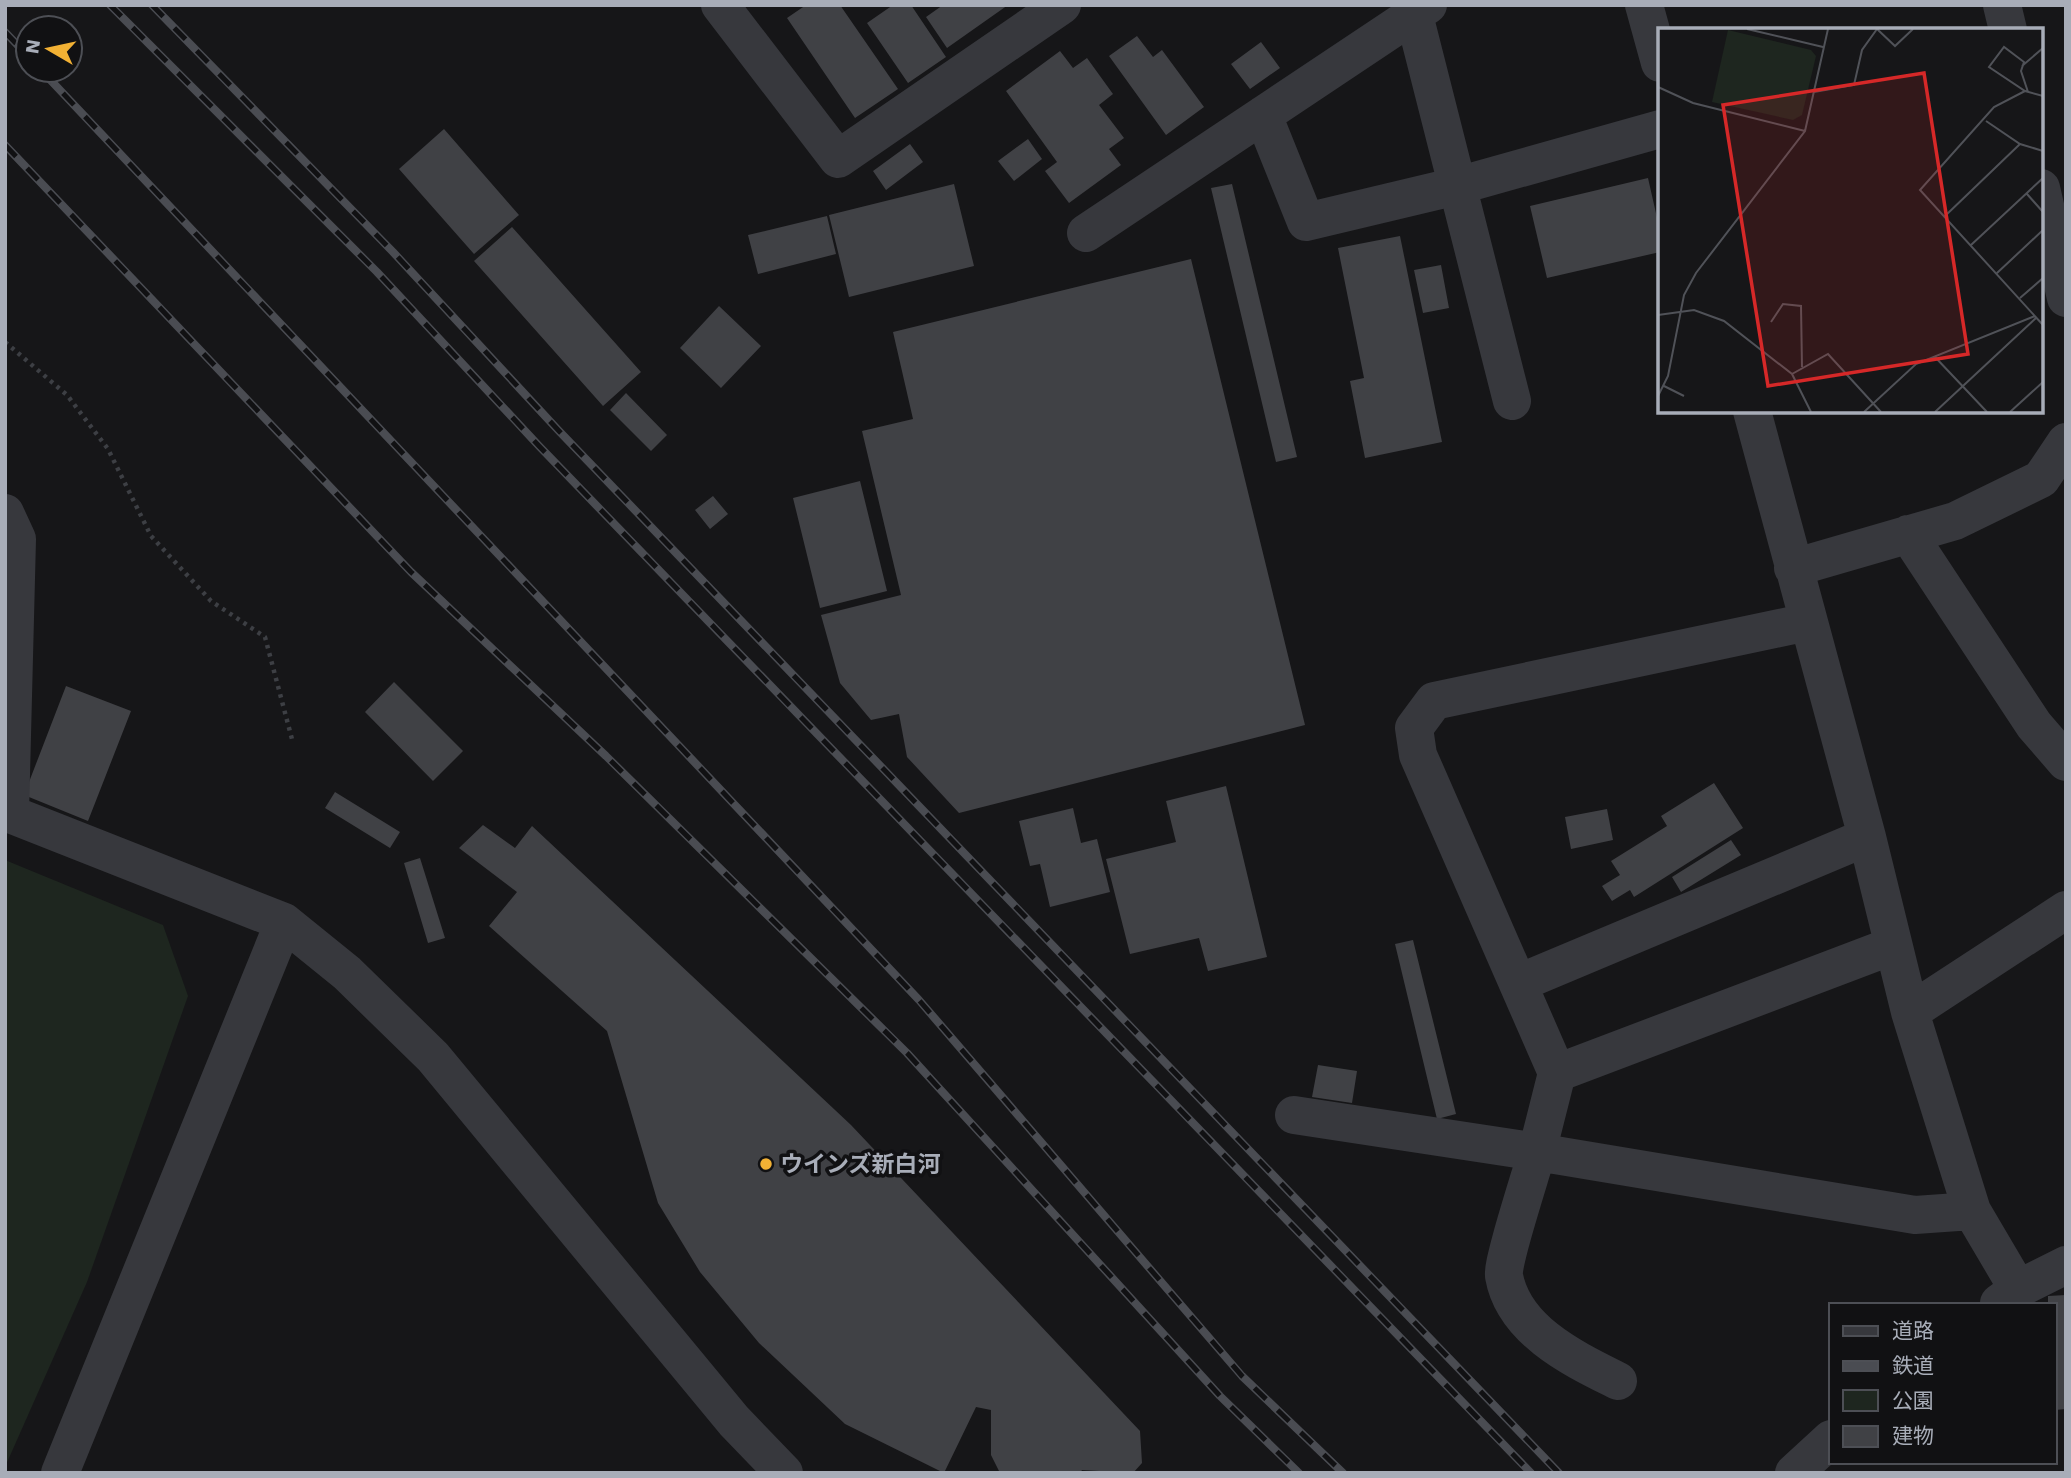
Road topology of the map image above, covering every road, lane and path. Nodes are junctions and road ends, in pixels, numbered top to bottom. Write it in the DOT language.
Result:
graph roads {
  1 [pos="720,5"];
  2 [pos="1644,5"];
  3 [pos="2002,5"];
  4 [pos="1056,7"];
  5 [pos="1421,10"];
  6 [pos="2008,28"];
  7 [pos="1658,56"];
  8 [pos="1263,115"];
  9 [pos="1658,130"];
  10 [pos="1457,186"];
  11 [pos="2043,193"];
  12 [pos="1086,233"];
  13 [pos="2059,237"];
  14 [pos="2066,298"];
  15 [pos="5,342"];
  16 [pos="1512,401"];
  17 [pos="1753,413"];
  18 [pos="2066,442"];
  19 [pos="5,513"];
  20 [pos="1908,534"];
  21 [pos="1793,568"];
  22 [pos="1808,622"];
  23 [pos="293,743"];
  24 [pos="2066,762"];
  25 [pos="7,813"];
  26 [pos="1867,837"];
  27 [pos="2066,910"];
  28 [pos="284,922"];
  29 [pos="1892,946"];
  30 [pos="1519,983"];
  31 [pos="1910,1012"];
  32 [pos="1557,1073"];
  33 [pos="1294,1115"];
  34 [pos="1537,1152"];
  35 [pos="1972,1211"];
  36 [pos="2066,1265"];
  37 [pos="2007,1297"];
  38 [pos="1618,1381"];
  39 [pos="1829,1441"];
  40 [pos="60,1473"];
  41 [pos="784,1473"];
  42 [pos="1794,1473"];
  1 -- 4 [label="street"];
  2 -- 7 [label="street"];
  3 -- 6 [label="street"];
  5 -- 8 [label="street"];
  5 -- 10 [label="street"];
  8 -- 10 [label="street"];
  8 -- 12 [label="street"];
  9 -- 10 [label="street"];
  10 -- 16 [label="street"];
  11 -- 13 [label="street"];
  13 -- 14 [label="street"];
  15 -- 23 [label="path"];
  17 -- 21 [label="street"];
  18 -- 20 [label="street"];
  19 -- 25 [label="street"];
  20 -- 21 [label="street"];
  20 -- 24 [label="street"];
  21 -- 22 [label="street"];
  22 -- 26 [label="street"];
  22 -- 30 [label="street"];
  25 -- 28 [label="street"];
  26 -- 29 [label="street"];
  26 -- 30 [label="street"];
  27 -- 31 [label="street"];
  28 -- 40 [label="street"];
  28 -- 41 [label="street"];
  29 -- 31 [label="street"];
  29 -- 32 [label="street"];
  30 -- 32 [label="street"];
  31 -- 35 [label="street"];
  32 -- 34 [label="street"];
  33 -- 34 [label="street"];
  34 -- 35 [label="street"];
  34 -- 38 [label="street"];
  35 -- 37 [label="street"];
  36 -- 37 [label="street"];
  39 -- 42 [label="street"];
}
